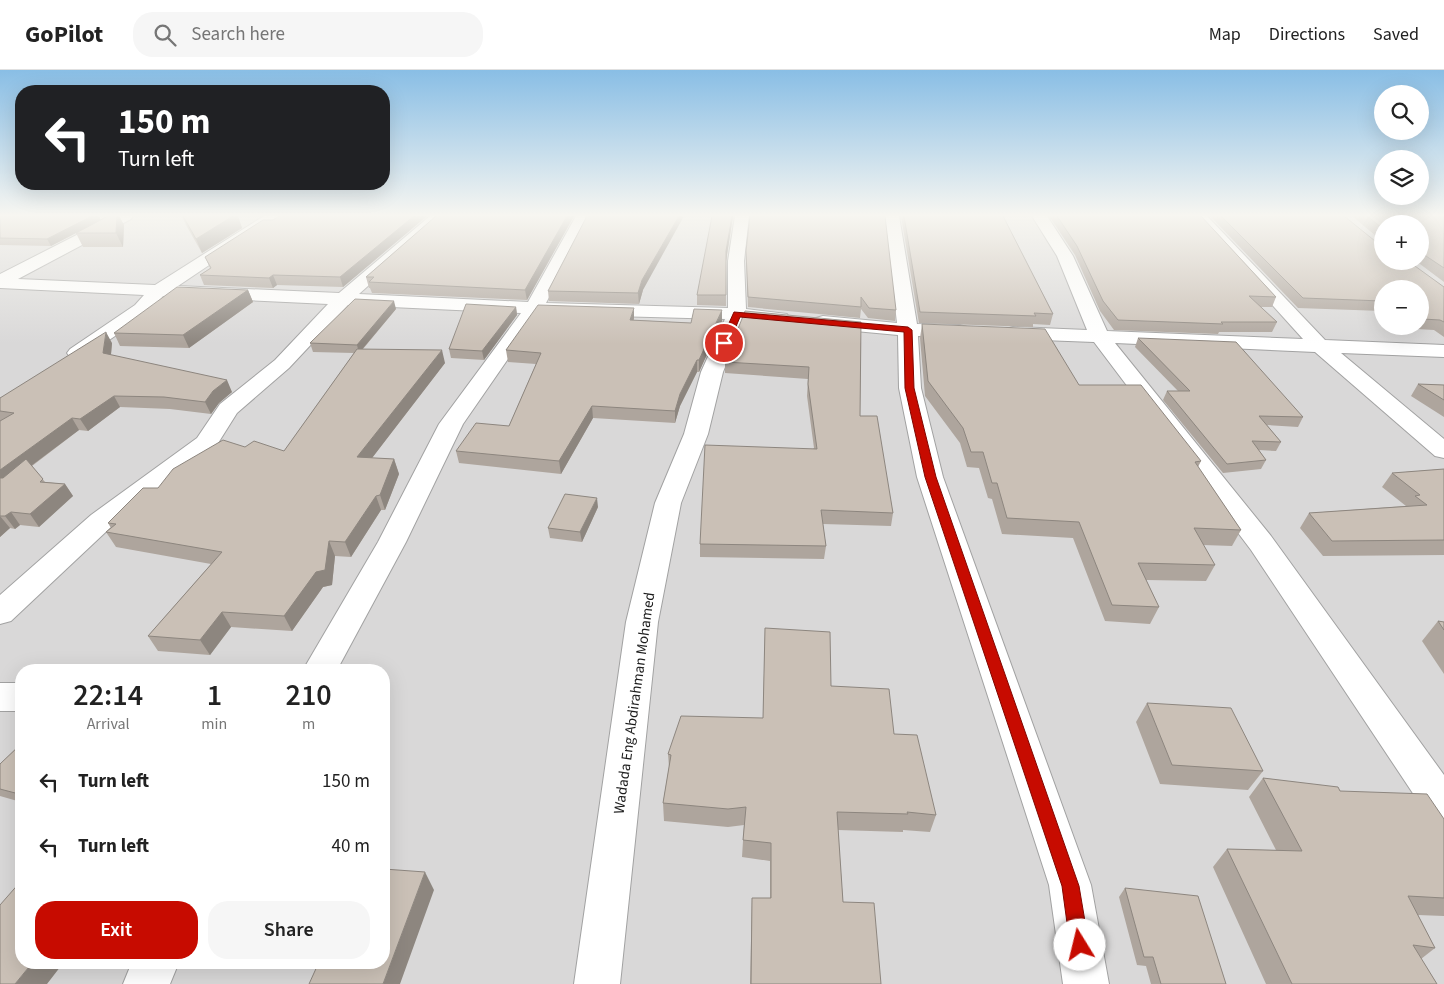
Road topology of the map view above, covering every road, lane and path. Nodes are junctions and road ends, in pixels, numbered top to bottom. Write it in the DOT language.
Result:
graph roads {
  1 [pos="45,259"];
  2 [pos="208,259"];
  3 [pos="390,259"];
  4 [pos="561,259"];
  5 [pos="736,259"];
  6 [pos="898,259"];
  7 [pos="1065,259"];
  8 [pos="1239,259"];
  9 [pos="0,282"];
  10 [pos="158,291"];
  11 [pos="342,300"];
  12 [pos="534,308"];
  13 [pos="737,314"];
  14 [pos="908,330"];
  15 [pos="975,332"];
  16 [pos="994,333"];
  17 [pos="1100,337"];
  18 [pos="1319,345"];
  19 [pos="1444,351"];
  20 [pos="63,362"];
  21 [pos="1444,451"];
  22 [pos="0,613"];
  23 [pos="323,664"];
  24 [pos="0,697"];
  25 [pos="15,697"];
  26 [pos="1444,806"];
  27 [pos="154,969"];
  28 [pos="146,984"];
  29 [pos="596,984"];
  30 [pos="1086,984"];
  1 -- 9 [label="street"];
  2 -- 10 [label="street"];
  3 -- 11 [label="street"];
  4 -- 12 [label="street"];
  5 -- 13 [label="street"];
  6 -- 14 [label="street"];
  7 -- 17 [label="street"];
  8 -- 18 [label="street"];
  9 -- 10 [label="street"];
  10 -- 11 [label="street"];
  10 -- 20 [label="street"];
  11 -- 12 [label="street"];
  11 -- 22 [label="street"];
  12 -- 13 [label="street"];
  12 -- 23 [label="street"];
  13 -- 14 [label="street"];
  13 -- 29 [label="street, Wadada Eng Abdirahman Mohamed"];
  14 -- 15 [label="street"];
  14 -- 30 [label="street"];
  16 -- 17 [label="street"];
  17 -- 18 [label="street"];
  17 -- 26 [label="street"];
  18 -- 19 [label="street"];
  18 -- 21 [label="street"];
  24 -- 25 [label="street"];
  27 -- 28 [label="street"];
}
